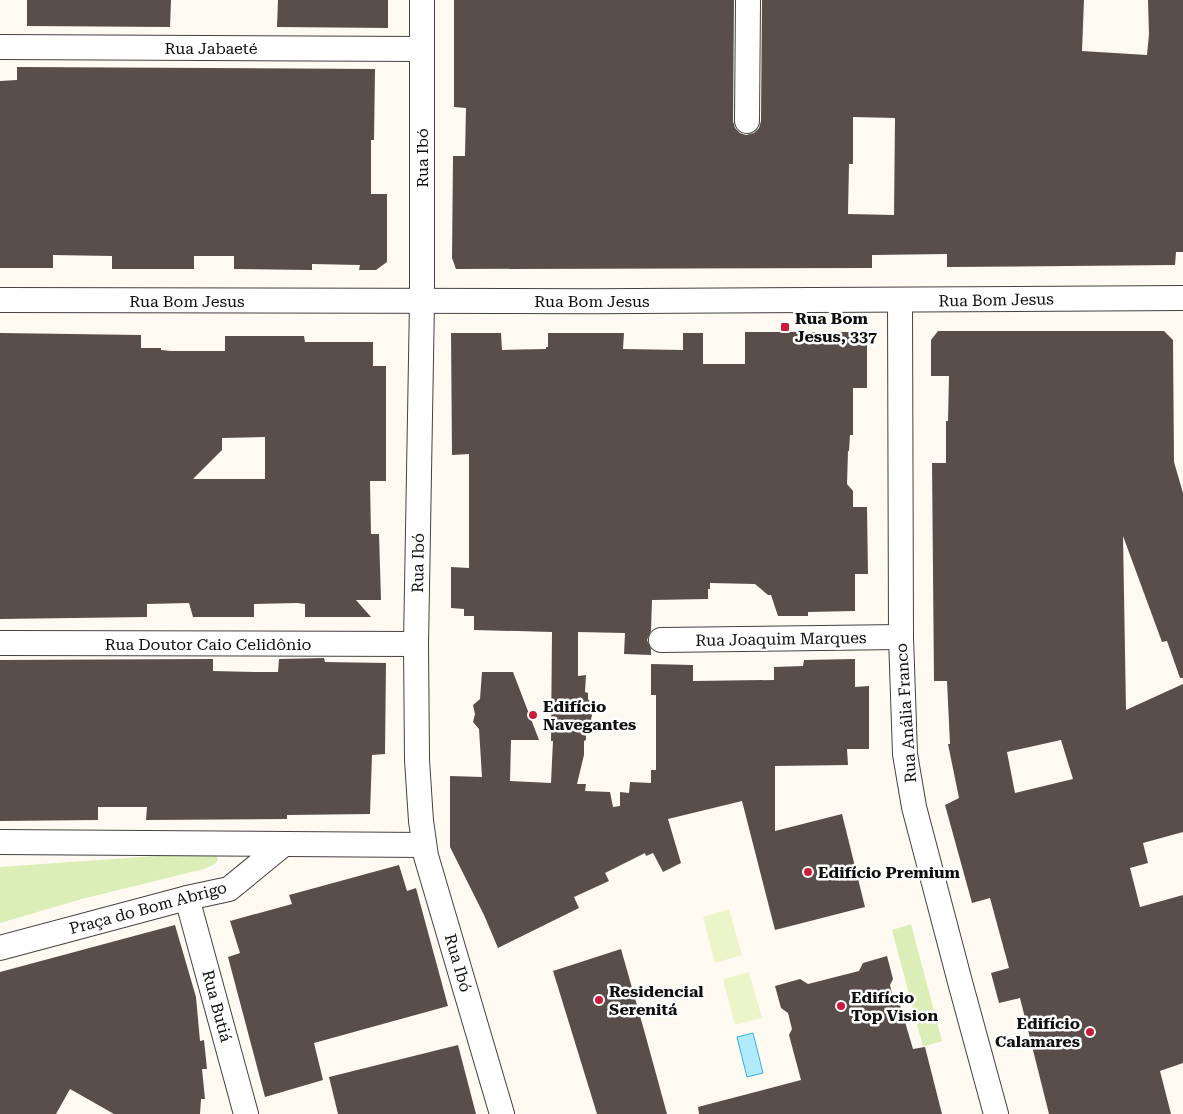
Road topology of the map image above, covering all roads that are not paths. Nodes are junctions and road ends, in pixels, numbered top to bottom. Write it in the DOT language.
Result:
graph roads {
  1 [pos="422,0"];
  2 [pos="748,0"];
  3 [pos="0,46"];
  4 [pos="422,49"];
  5 [pos="747,121"];
  6 [pos="1183,298"];
  7 [pos="0,300"];
  8 [pos="900,301"];
  9 [pos="422,302"];
  10 [pos="901,638"];
  11 [pos="661,640"];
  12 [pos="0,643"];
  13 [pos="416,644"];
  14 [pos="0,842"];
  15 [pos="284,844"];
  16 [pos="424,845"];
  17 [pos="187,898"];
  18 [pos="0,948"];
  19 [pos="246,1114"];
  20 [pos="502,1114"];
  21 [pos="996,1114"];
  1 -- 4 [label="street, Rua Ibó"];
  2 -- 5 [label="street"];
  3 -- 4 [label="street, Rua Jabaeté"];
  4 -- 9 [label="street, Rua Ibó"];
  6 -- 8 [label="street, Rua Bom Jesus"];
  7 -- 9 [label="street, Rua Bom Jesus"];
  8 -- 9 [label="street, Rua Bom Jesus"];
  8 -- 10 [label="street, Rua Anália Franco"];
  9 -- 13 [label="street, Rua Ibó"];
  10 -- 11 [label="street, Rua Joaquim Marques"];
  10 -- 21 [label="street, Rua Anália Franco"];
  12 -- 13 [label="street, Rua Doutor Caio Celidônio"];
  13 -- 16 [label="street, Rua Ibó"];
  14 -- 15 [label="street"];
  15 -- 16 [label="street"];
  15 -- 17 [label="street, Praça do Bom Abrigo"];
  16 -- 20 [label="street, Rua Ibó"];
  17 -- 18 [label="street, Praça do Bom Abrigo"];
  17 -- 19 [label="street, Rua Butiá"];
}
